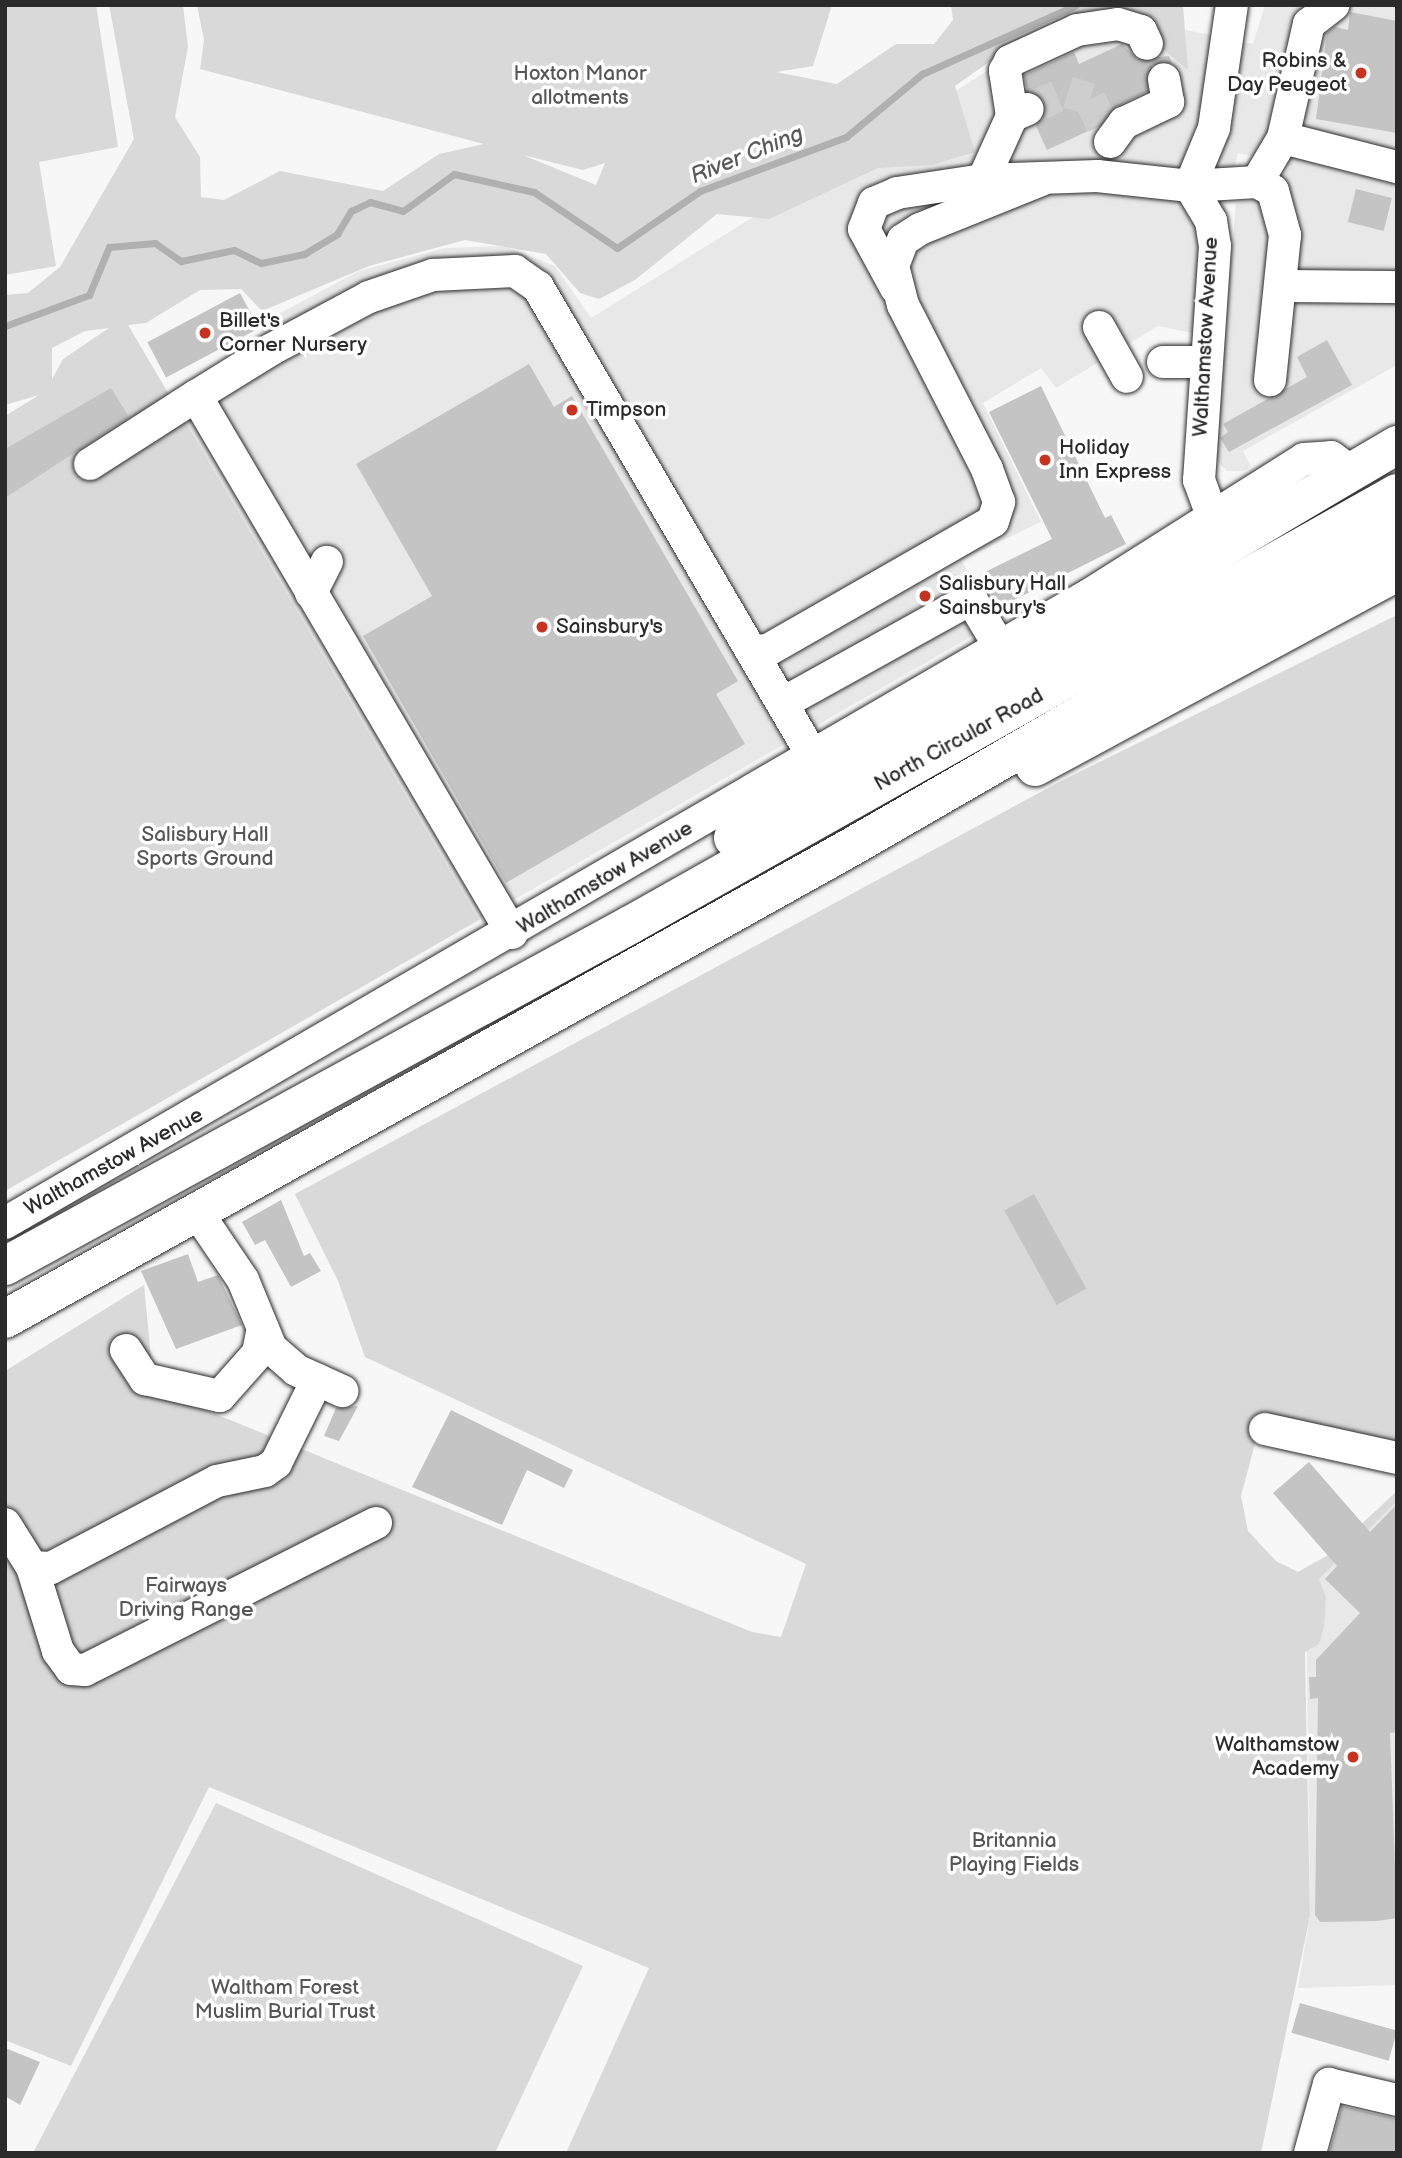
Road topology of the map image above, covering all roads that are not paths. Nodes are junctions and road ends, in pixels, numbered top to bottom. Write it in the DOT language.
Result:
graph roads {
  1 [pos="1232,5"];
  2 [pos="1333,5"];
  3 [pos="1147,44"];
  4 [pos="1164,79"];
  5 [pos="1283,138"];
  6 [pos="1397,167"];
  7 [pos="983,180"];
  8 [pos="1041,180"];
  9 [pos="1142,181"];
  10 [pos="1257,182"];
  11 [pos="1190,187"];
  12 [pos="1280,286"];
  13 [pos="1397,287"];
  14 [pos="897,289"];
  15 [pos="1099,327"];
  16 [pos="1163,362"];
  17 [pos="1205,362"];
  18 [pos="1127,377"];
  19 [pos="1270,380"];
  20 [pos="196,396"];
  21 [pos="1397,445"];
  22 [pos="90,464"];
  23 [pos="1350,471"];
  24 [pos="1397,493"];
  25 [pos="1208,523"];
  26 [pos="1397,532"];
  27 [pos="327,562"];
  28 [pos="1397,572"];
  29 [pos="311,593"];
  30 [pos="998,644"];
  31 [pos="754,651"];
  32 [pos="783,703"];
  33 [pos="811,753"];
  34 [pos="853,846"];
  35 [pos="512,933"];
  36 [pos="520,981"];
  37 [pos="197,1212"];
  38 [pos="5,1223"];
  39 [pos="5,1266"];
  40 [pos="5,1319"];
  41 [pos="263,1328"];
  42 [pos="126,1350"];
  43 [pos="1265,1429"];
  44 [pos="1397,1458"];
  45 [pos="376,1522"];
  46 [pos="5,1524"];
  47 [pos="32,1567"];
  48 [pos="1397,2100"];
  49 [pos="1310,2153"];
  1 -- 11 [label="street"];
  2 -- 5 [label="street"];
  3 -- 7 [label="street"];
  4 -- 9 [label="street"];
  5 -- 6 [label="street"];
  5 -- 10 [label="street"];
  7 -- 8 [label="street"];
  7 -- 14 [label="street"];
  8 -- 9 [label="street"];
  8 -- 14 [label="street"];
  9 -- 11 [label="street"];
  10 -- 11 [label="street"];
  10 -- 12 [label="street"];
  11 -- 17 [label="street, Walthamstow Avenue"];
  12 -- 13 [label="street"];
  12 -- 19 [label="street"];
  14 -- 31 [label="street"];
  15 -- 18 [label="street"];
  16 -- 17 [label="street"];
  17 -- 25 [label="street, Walthamstow Avenue"];
  20 -- 22 [label="street"];
  20 -- 29 [label="street"];
  20 -- 31 [label="street"];
  21 -- 23 [label="highway"];
  23 -- 25 [label="street, Walthamstow Avenue"];
  23 -- 36 [label="highway"];
  24 -- 36 [label="highway, North Circular Road"];
  25 -- 30 [label="street, Walthamstow Avenue"];
  26 -- 34 [label="highway, North Circular Road"];
  27 -- 29 [label="street"];
  28 -- 34 [label="highway"];
  29 -- 35 [label="street"];
  30 -- 32 [label="street"];
  30 -- 33 [label="street, Walthamstow Avenue"];
  31 -- 32 [label="street"];
  32 -- 33 [label="street"];
  33 -- 35 [label="street, Walthamstow Avenue"];
  34 -- 37 [label="highway"];
  35 -- 38 [label="street, Walthamstow Avenue"];
  36 -- 39 [label="highway, Walthamstow Avenue"];
  37 -- 40 [label="highway"];
  37 -- 41 [label="street"];
  41 -- 42 [label="street"];
  41 -- 47 [label="street"];
  43 -- 44 [label="street"];
  45 -- 47 [label="street"];
  46 -- 47 [label="street"];
  48 -- 49 [label="street"];
}
